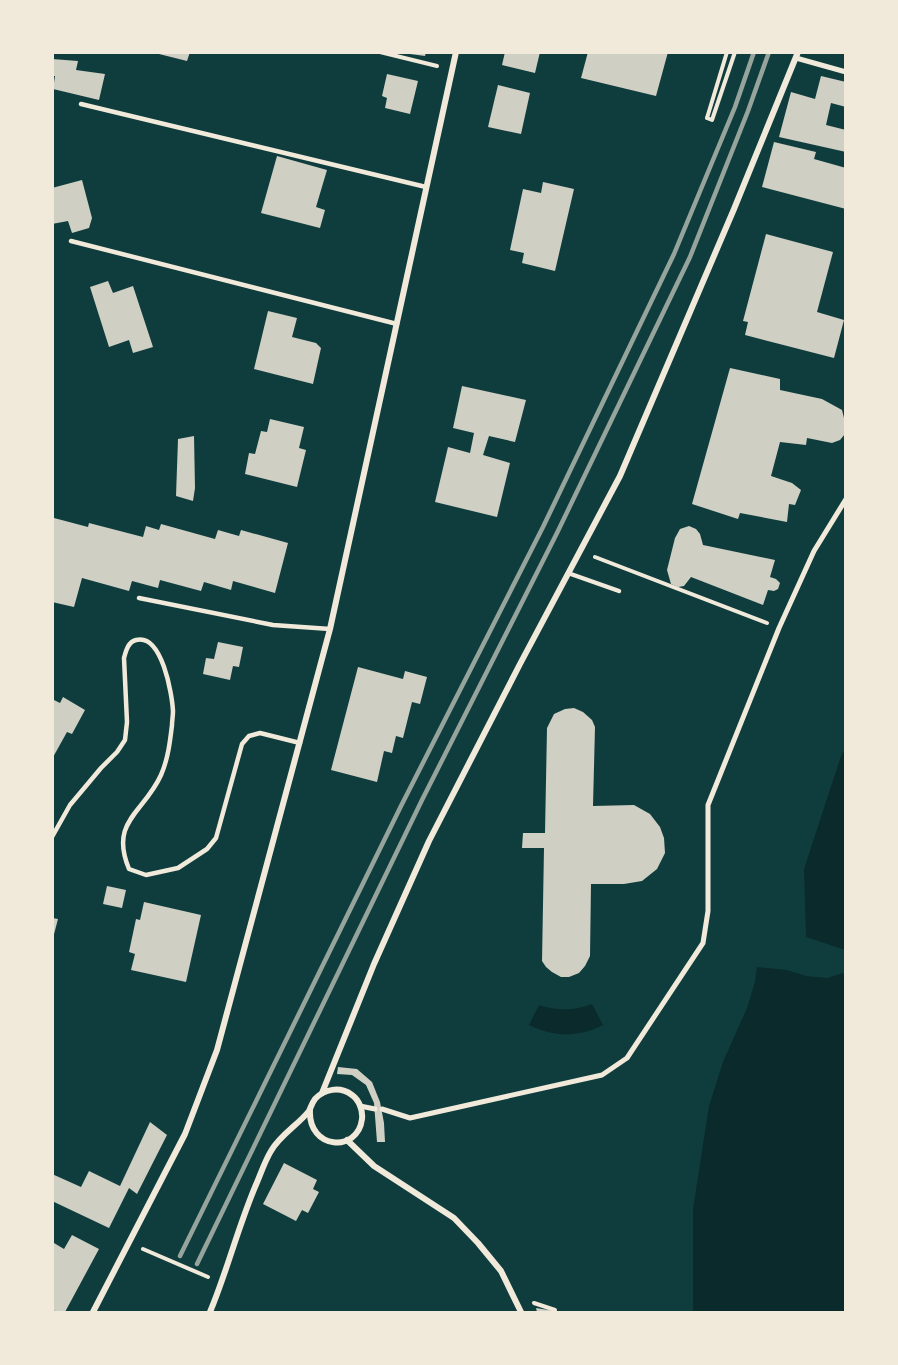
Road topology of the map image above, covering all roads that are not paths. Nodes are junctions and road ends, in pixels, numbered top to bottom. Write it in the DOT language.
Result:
graph roads {
  1 [pos="456,52"];
  2 [pos="797,55"];
  3 [pos="846,72"];
  4 [pos="81,104"];
  5 [pos="426,188"];
  6 [pos="71,241"];
  7 [pos="397,324"];
  8 [pos="846,499"];
  9 [pos="568,573"];
  10 [pos="619,591"];
  11 [pos="139,598"];
  12 [pos="330,629"];
  13 [pos="300,743"];
  14 [pos="52,837"];
  15 [pos="322,1093"];
  16 [pos="360,1106"];
  17 [pos="375,1109"];
  18 [pos="382,1109"];
  19 [pos="310,1110"];
  20 [pos="347,1140"];
  21 [pos="93,1312"];
  22 [pos="210,1312"];
  23 [pos="521,1312"];
  1 -- 5 [label="street"];
  2 -- 3 [label="street"];
  2 -- 9 [label="street"];
  4 -- 5 [label="lane"];
  5 -- 7 [label="street"];
  6 -- 7 [label="lane"];
  7 -- 12 [label="street"];
  8 -- 18 [label="street"];
  9 -- 10 [label="lane"];
  9 -- 15 [label="street"];
  11 -- 12 [label="lane"];
  12 -- 13 [label="street"];
  13 -- 14 [label="lane"];
  13 -- 21 [label="street"];
  15 -- 16 [label="street"];
  15 -- 19 [label="street"];
  16 -- 17 [label="street"];
  16 -- 20 [label="street"];
  19 -- 20 [label="street"];
  19 -- 22 [label="street"];
  20 -- 23 [label="street"];
}
